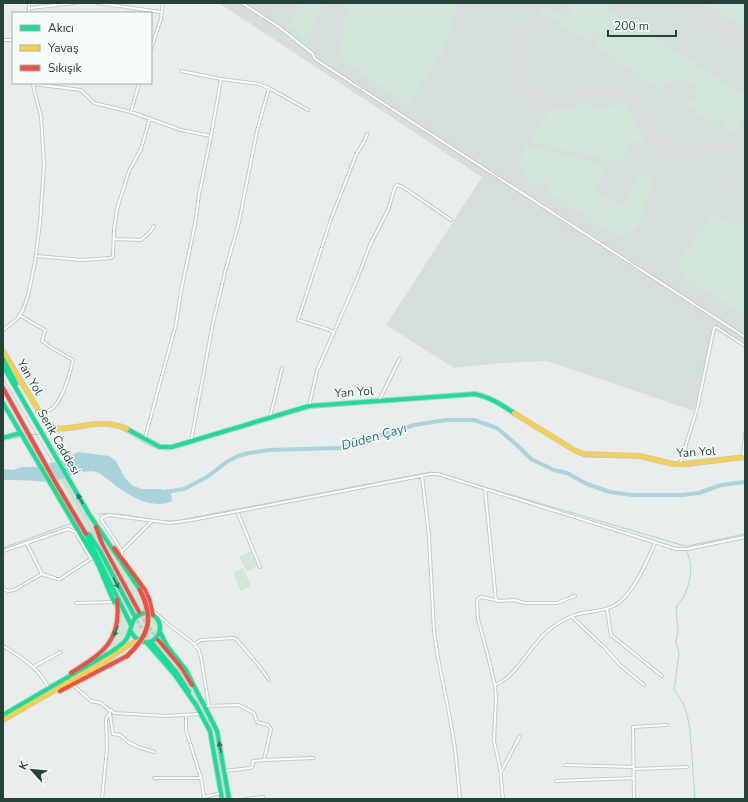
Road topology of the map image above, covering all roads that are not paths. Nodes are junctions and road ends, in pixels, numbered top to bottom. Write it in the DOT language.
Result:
graph roads {
  1 [pos="29,3"];
  2 [pos="75,3"];
  3 [pos="97,3"];
  4 [pos="163,3"];
  5 [pos="242,3"];
  6 [pos="30,8"];
  7 [pos="29,12"];
  8 [pos="161,12"];
  9 [pos="152,45"];
  10 [pos="180,72"];
  11 [pos="221,79"];
  12 [pos="33,84"];
  13 [pos="40,84"];
  14 [pos="139,84"];
  15 [pos="269,88"];
  16 [pos="308,110"];
  17 [pos="131,112"];
  18 [pos="150,118"];
  19 [pos="367,134"];
  20 [pos="211,136"];
  21 [pos="451,220"];
  22 [pos="154,226"];
  23 [pos="114,239"];
  24 [pos="36,256"];
  25 [pos="19,316"];
  26 [pos="3,330"];
  27 [pos="334,333"];
  28 [pos="745,337"];
  29 [pos="745,346"];
  30 [pos="3,351"];
  31 [pos="400,358"];
  32 [pos="3,359"];
  33 [pos="3,366"];
  34 [pos="282,368"];
  35 [pos="3,388"];
  36 [pos="3,395"];
  37 [pos="379,401"];
  38 [pos="24,402"];
  39 [pos="3,403"];
  40 [pos="309,406"];
  41 [pos="37,409"];
  42 [pos="40,415"];
  43 [pos="13,416"];
  44 [pos="32,416"];
  45 [pos="270,418"];
  46 [pos="17,422"];
  47 [pos="27,432"];
  48 [pos="21,433"];
  49 [pos="745,434"];
  50 [pos="3,438"];
  51 [pos="144,439"];
  52 [pos="191,441"];
  53 [pos="744,457"];
  54 [pos="680,464"];
  55 [pos="422,476"];
  56 [pos="54,485"];
  57 [pos="485,489"];
  58 [pos="237,511"];
  59 [pos="93,520"];
  60 [pos="152,521"];
  61 [pos="82,525"];
  62 [pos="98,528"];
  63 [pos="745,537"];
  64 [pos="655,543"];
  65 [pos="26,544"];
  66 [pos="115,550"];
  67 [pos="3,551"];
  68 [pos="122,551"];
  69 [pos="92,558"];
  70 [pos="123,560"];
  71 [pos="260,567"];
  72 [pos="42,574"];
  73 [pos="3,589"];
  74 [pos="115,593"];
  75 [pos="575,596"];
  76 [pos="496,600"];
  77 [pos="114,602"];
  78 [pos="76,603"];
  79 [pos="607,609"];
  80 [pos="139,612"];
  81 [pos="153,614"];
  82 [pos="134,615"];
  83 [pos="571,616"];
  84 [pos="131,625"];
  85 [pos="131,632"];
  86 [pos="160,632"];
  87 [pos="158,640"];
  88 [pos="139,641"];
  89 [pos="147,643"];
  90 [pos="153,644"];
  91 [pos="194,644"];
  92 [pos="3,646"];
  93 [pos="61,652"];
  94 [pos="33,667"];
  95 [pos="662,676"];
  96 [pos="269,680"];
  97 [pos="73,684"];
  98 [pos="495,685"];
  99 [pos="644,685"];
  100 [pos="48,687"];
  101 [pos="21,704"];
  102 [pos="196,705"];
  103 [pos="205,705"];
  104 [pos="110,712"];
  105 [pos="14,714"];
  106 [pos="201,714"];
  107 [pos="3,715"];
  108 [pos="186,715"];
  109 [pos="3,720"];
  110 [pos="667,725"];
  111 [pos="520,736"];
  112 [pos="154,752"];
  113 [pos="313,758"];
  114 [pos="264,760"];
  115 [pos="565,765"];
  116 [pos="687,767"];
  117 [pos="634,768"];
  118 [pos="224,771"];
  119 [pos="500,773"];
  120 [pos="154,778"];
  121 [pos="201,778"];
  122 [pos="634,778"];
  123 [pos="556,780"];
  124 [pos="221,793"];
  125 [pos="204,798"];
  126 [pos="102,799"];
  127 [pos="222,799"];
  128 [pos="229,799"];
  129 [pos="245,799"];
  130 [pos="263,799"];
  131 [pos="460,799"];
  132 [pos="503,799"];
  133 [pos="634,799"];
  1 -- 6 [label="street"];
  2 -- 6 [label="street"];
  3 -- 8 [label="street"];
  4 -- 8 [label="street"];
  5 -- 28 [label="street"];
  6 -- 7 [label="street"];
  8 -- 9 [label="street"];
  10 -- 11 [label="street"];
  11 -- 15 [label="street"];
  11 -- 20 [label="street"];
  12 -- 24 [label="street"];
  13 -- 17 [label="street"];
  14 -- 17 [label="street"];
  15 -- 16 [label="street"];
  15 -- 52 [label="street"];
  17 -- 18 [label="street"];
  18 -- 20 [label="street"];
  18 -- 23 [label="street"];
  19 -- 27 [label="street"];
  20 -- 51 [label="street"];
  21 -- 27 [label="street"];
  22 -- 23 [label="street"];
  23 -- 24 [label="street"];
  24 -- 25 [label="street"];
  25 -- 26 [label="street"];
  25 -- 42 [label="street"];
  27 -- 40 [label="street"];
  29 -- 54 [label="street"];
  30 -- 32 [label="main road"];
  30 -- 41 [label="main road, Yan Yol"];
  31 -- 37 [label="street"];
  32 -- 38 [label="main road"];
  33 -- 38 [label="main road, Serik Caddesi"];
  34 -- 45 [label="street"];
  35 -- 47 [label="main road, Serik Caddesi"];
  36 -- 43 [label="main road"];
  37 -- 40 [label="main road, Yan Yol"];
  37 -- 54 [label="main road, Yan Yol"];
  38 -- 44 [label="main road, Serik Caddesi"];
  39 -- 43 [label="main road"];
  40 -- 45 [label="main road, Yan Yol"];
  41 -- 42 [label="main road, Yan Yol"];
  41 -- 44 [label="main road"];
  42 -- 51 [label="main road, Yan Yol"];
  43 -- 46 [label="main road"];
  59 -- 44 [label="main road, Serik Caddesi, one-way"];
  45 -- 52 [label="main road, Yan Yol"];
  46 -- 47 [label="main road"];
  46 -- 48 [label="main road"];
  47 -- 56 [label="main road, Serik Caddesi"];
  48 -- 50 [label="main road"];
  48 -- 56 [label="main road"];
  49 -- 53 [label="street"];
  51 -- 52 [label="main road, Yan Yol"];
  53 -- 54 [label="main road, Yan Yol"];
  55 -- 57 [label="street"];
  55 -- 58 [label="street"];
  55 -- 131 [label="street"];
  56 -- 61 [label="main road, Serik Caddesi"];
  56 -- 69 [label="main road"];
  57 -- 64 [label="street"];
  57 -- 76 [label="street"];
  58 -- 60 [label="street"];
  58 -- 71 [label="street"];
  59 -- 62 [label="main road, Serik Caddesi"];
  59 -- 80 [label="main road"];
  60 -- 68 [label="street"];
  60 -- 68 [label="street"];
  61 -- 74 [label="main road"];
  61 -- 82 [label="main road, one-way"];
  62 -- 66 [label="main road"];
  62 -- 97 [label="main road, bridge"];
  63 -- 64 [label="street"];
  64 -- 79 [label="street"];
  65 -- 67 [label="street"];
  65 -- 69 [label="street"];
  65 -- 72 [label="street"];
  66 -- 68 [label="street"];
  66 -- 70 [label="main road"];
  68 -- 70 [label="street"];
  69 -- 72 [label="street"];
  69 -- 77 [label="main road"];
  70 -- 81 [label="main road"];
  72 -- 73 [label="street"];
  74 -- 84 [label="main road"];
  74 -- 100 [label="main road, one-way"];
  75 -- 76 [label="street"];
  76 -- 98 [label="street"];
  77 -- 78 [label="street"];
  79 -- 83 [label="street"];
  79 -- 95 [label="street"];
  81 -- 84 [label="main road"];
  81 -- 86 [label="main road"];
  81 -- 91 [label="street"];
  83 -- 98 [label="street"];
  83 -- 99 [label="street"];
  84 -- 85 [label="main road"];
  85 -- 88 [label="main road"];
  85 -- 101 [label="main road"];
  86 -- 89 [label="main road"];
  86 -- 103 [label="main road"];
  87 -- 103 [label="main road"];
  88 -- 89 [label="main road"];
  88 -- 105 [label="main road"];
  89 -- 102 [label="main road"];
  90 -- 102 [label="main road"];
  91 -- 96 [label="street"];
  91 -- 103 [label="street"];
  92 -- 94 [label="street"];
  93 -- 94 [label="street"];
  94 -- 100 [label="street"];
  97 -- 104 [label="street"];
  97 -- 105 [label="main road"];
  98 -- 119 [label="street"];
  100 -- 101 [label="main road"];
  101 -- 107 [label="main road"];
  102 -- 106 [label="main road"];
  103 -- 114 [label="street"];
  118 -- 103 [label="main road, one-way"];
  104 -- 108 [label="street"];
  104 -- 112 [label="street"];
  104 -- 126 [label="street"];
  105 -- 109 [label="main road"];
  106 -- 108 [label="street"];
  106 -- 124 [label="main road"];
  108 -- 121 [label="street"];
  110 -- 117 [label="street"];
  111 -- 119 [label="street"];
  113 -- 114 [label="street"];
  114 -- 118 [label="street"];
  115 -- 117 [label="street"];
  116 -- 117 [label="street"];
  117 -- 122 [label="street"];
  118 -- 128 [label="main road"];
  119 -- 132 [label="street"];
  120 -- 121 [label="street"];
  121 -- 125 [label="street"];
  122 -- 123 [label="street"];
  122 -- 133 [label="street"];
  124 -- 125 [label="street"];
  124 -- 127 [label="main road"];
  129 -- 130 [label="street"];
}
